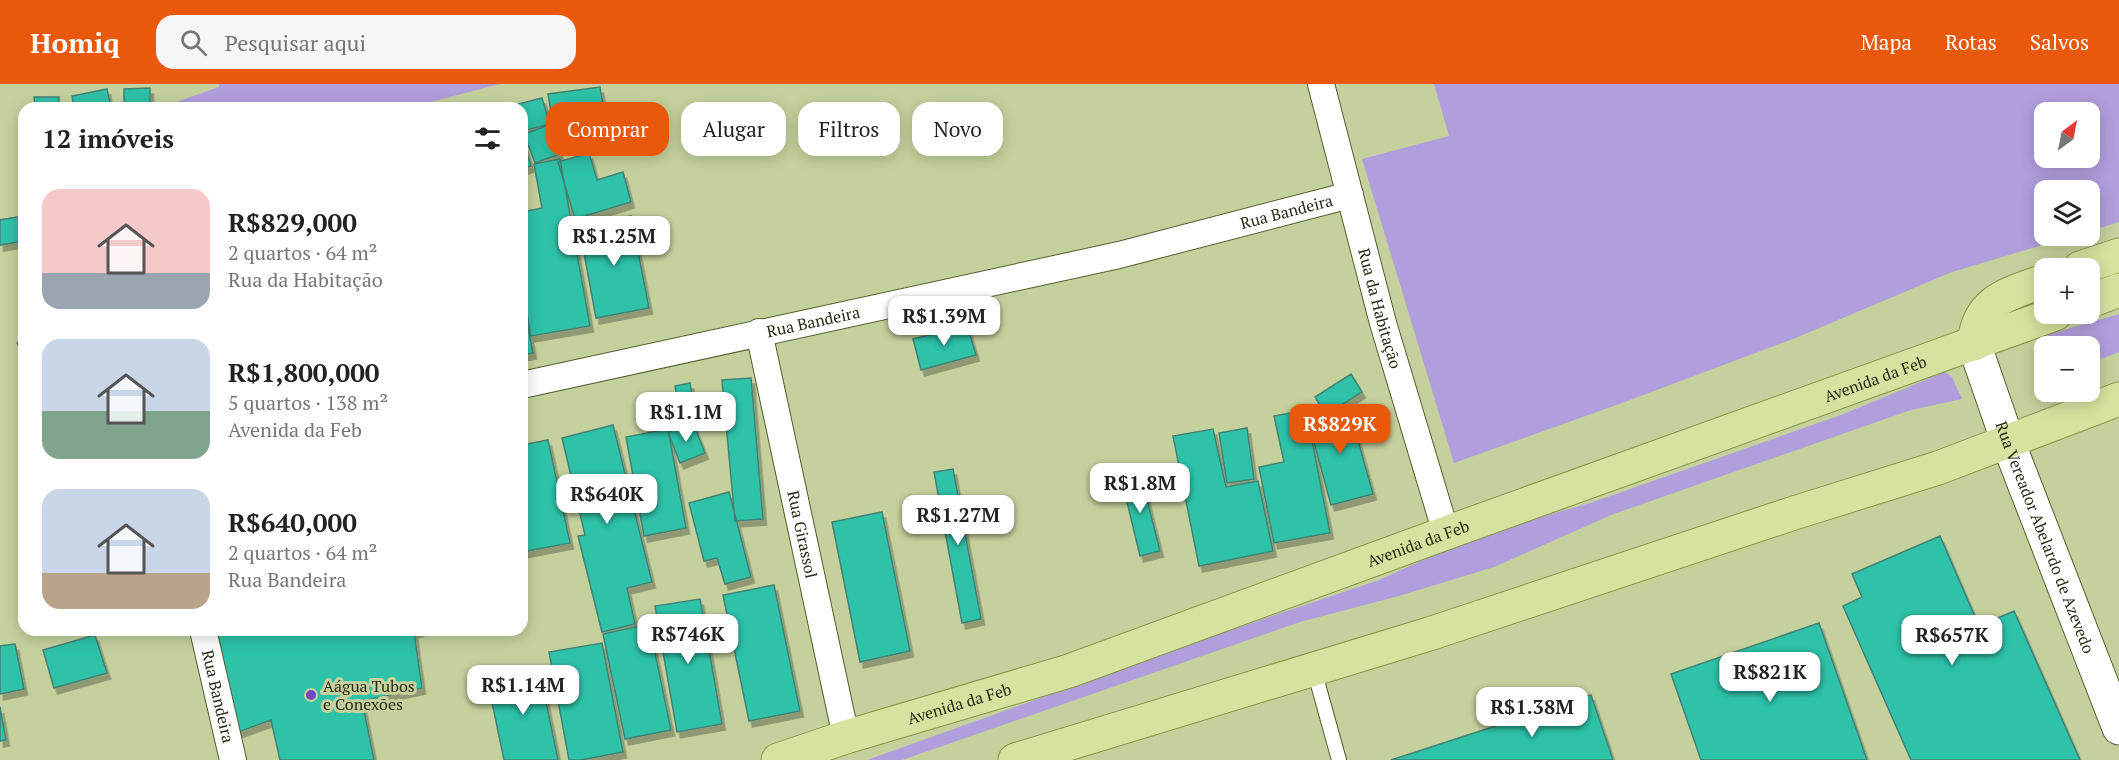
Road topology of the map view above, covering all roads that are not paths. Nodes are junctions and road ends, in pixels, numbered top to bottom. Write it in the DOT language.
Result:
graph roads {
  1 [pos="1321,84"];
  2 [pos="1350,195"];
  3 [pos="2119,255"];
  4 [pos="2100,261"];
  5 [pos="2034,285"];
  6 [pos="2119,290"];
  7 [pos="2100,297"];
  8 [pos="2034,322"];
  9 [pos="759,332"];
  10 [pos="1974,344"];
  11 [pos="528,384"];
  12 [pos="2119,399"];
  13 [pos="2008,442"];
  14 [pos="1446,533"];
  15 [pos="205,636"];
  16 [pos="1314,669"];
  17 [pos="2119,728"];
  18 [pos="846,737"];
  19 [pos="233,760"];
  20 [pos="778,760"];
  21 [pos="1016,760"];
  22 [pos="1339,760"];
  1 -- 2 [label="street, Rua da Habitação"];
  2 -- 9 [label="street, Rua Bandeira"];
  2 -- 14 [label="street, Rua da Habitação"];
  3 -- 4 [label="main road"];
  5 -- 10 [label="main road"];
  6 -- 7 [label="main road"];
  8 -- 10 [label="main road, Avenida da Feb"];
  9 -- 11 [label="street, Rua Bandeira"];
  9 -- 18 [label="street, Rua Girassol"];
  10 -- 13 [label="street, Rua Vereador Abelardo de Azevedo"];
  10 -- 14 [label="main road, Avenida da Feb"];
  12 -- 13 [label="main road"];
  13 -- 16 [label="main road"];
  13 -- 17 [label="street, Rua Vereador Abelardo de Azevedo"];
  14 -- 18 [label="main road, Avenida da Feb"];
  15 -- 19 [label="street, Rua Bandeira"];
  16 -- 21 [label="main road"];
  16 -- 22 [label="lane"];
  18 -- 20 [label="main road, Avenida da Feb"];
}
